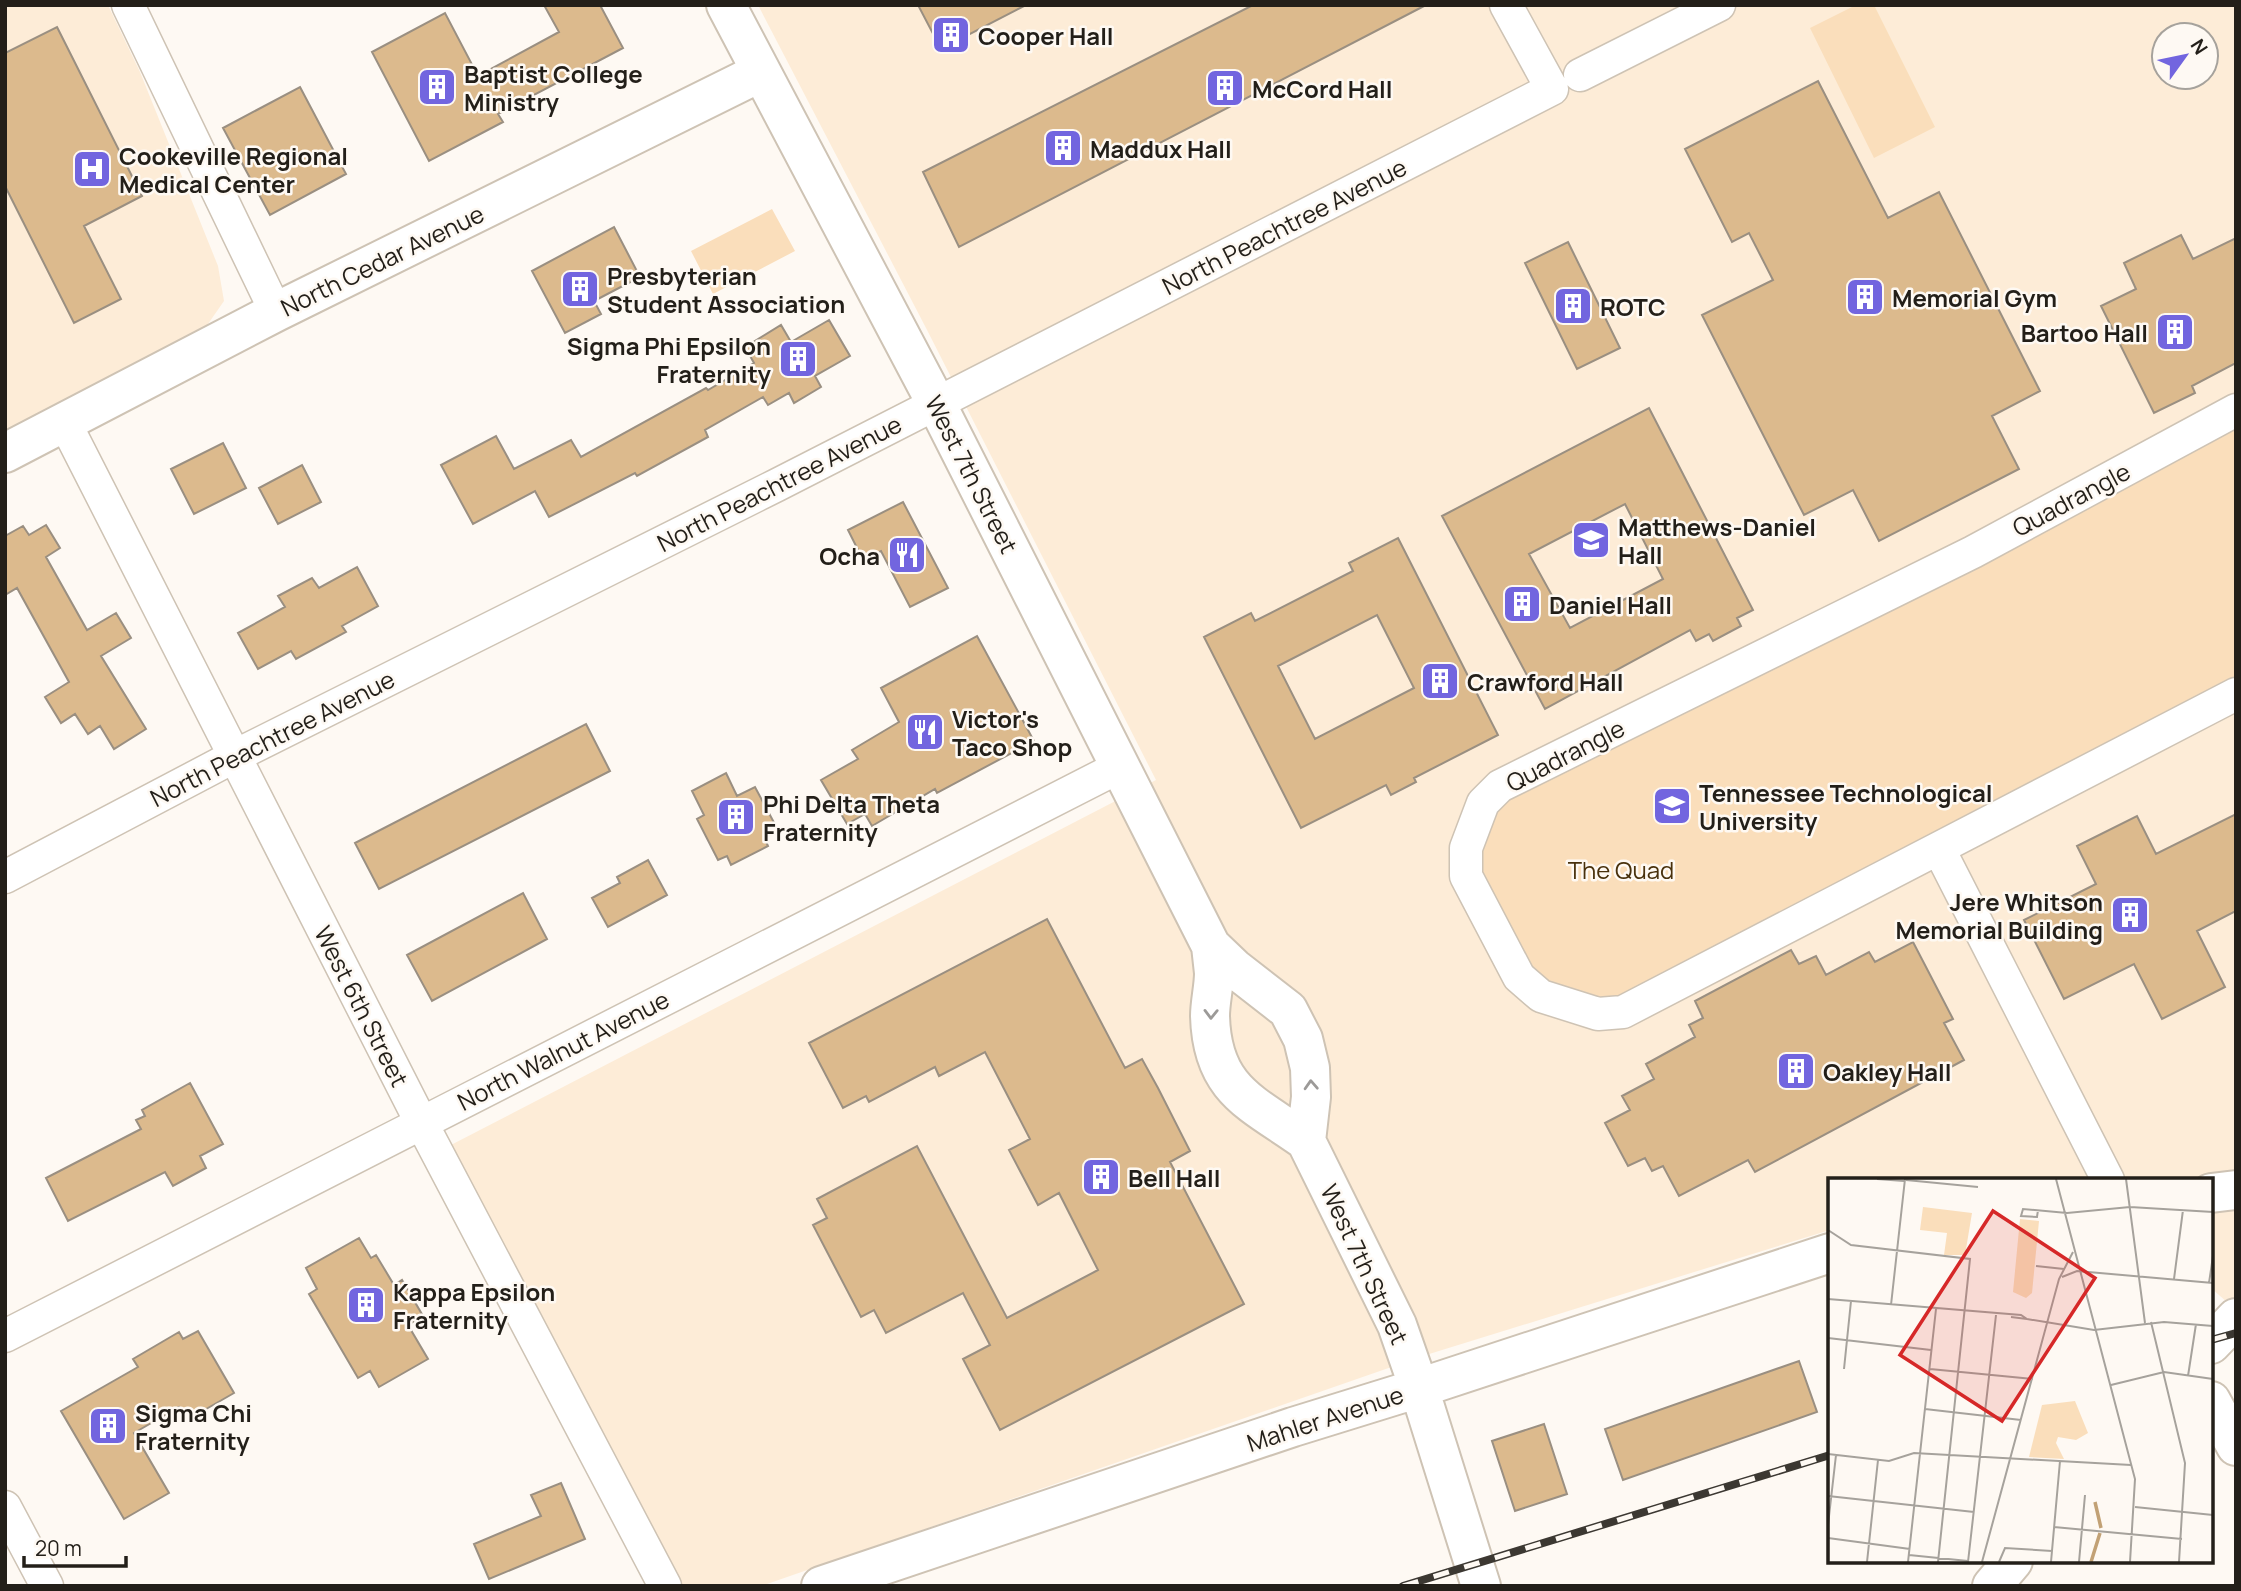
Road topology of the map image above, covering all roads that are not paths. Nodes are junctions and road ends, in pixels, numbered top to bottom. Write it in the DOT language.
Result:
graph roads {
  1 [pos="128,5"];
  2 [pos="726,5"];
  3 [pos="1506,5"];
  4 [pos="1719,5"];
  5 [pos="761,72"];
  6 [pos="1580,75"];
  7 [pos="276,312"];
  8 [pos="936,403"];
  9 [pos="2236,410"];
  10 [pos="65,423"];
  11 [pos="5,453"];
  12 [pos="2236,694"];
  13 [pos="234,756"];
  14 [pos="1121,766"];
  15 [pos="1944,859"];
  16 [pos="5,877"];
  17 [pos="1211,946"];
  18 [pos="421,1122"];
  19 [pos="1306,1141"];
  20 [pos="2107,1178"];
  21 [pos="2236,1190"];
  22 [pos="2213,1193"];
  23 [pos="1828,1254"];
  24 [pos="2236,1303"];
  25 [pos="2213,1310"];
  26 [pos="2236,1318"];
  27 [pos="5,1336"];
  28 [pos="2213,1342"];
  29 [pos="1419,1388"];
  30 [pos="2213,1405"];
  31 [pos="2236,1446"];
  32 [pos="5,1507"];
  33 [pos="2011,1563"];
  34 [pos="47,1586"];
  35 [pos="665,1586"];
  36 [pos="821,1586"];
  37 [pos="1481,1586"];
  38 [pos="1992,1586"];
  1 -- 7 [label="street"];
  2 -- 5 [label="street, West 7th Street"];
  3 -- 8 [label="street, North Peachtree Avenue"];
  4 -- 6 [label="street"];
  5 -- 7 [label="street, North Cedar Avenue"];
  5 -- 8 [label="street, West 7th Street"];
  7 -- 10 [label="street, North Cedar Avenue"];
  8 -- 13 [label="street, North Peachtree Avenue"];
  8 -- 14 [label="street, West 7th Street"];
  9 -- 12 [label="street, Quadrangle"];
  10 -- 11 [label="street, North Cedar Avenue"];
  10 -- 13 [label="street, West 6th Street"];
  13 -- 16 [label="street, North Peachtree Avenue"];
  13 -- 18 [label="street, West 6th Street"];
  14 -- 17 [label="street, West 7th Street"];
  14 -- 18 [label="street, North Walnut Avenue"];
  15 -- 20 [label="street"];
  19 -- 17 [label="street, West 7th Street, one-way"];
  17 -- 19 [label="street, West 7th Street, one-way"];
  18 -- 27 [label="street, North Walnut Avenue"];
  18 -- 35 [label="street, West 6th Street"];
  19 -- 29 [label="street, West 7th Street"];
  21 -- 22 [label="street"];
  23 -- 29 [label="street, Mahler Avenue"];
  24 -- 25 [label="street"];
  26 -- 28 [label="street"];
  29 -- 36 [label="street, Mahler Avenue"];
  29 -- 37 [label="street, West 7th Street"];
  30 -- 31 [label="street"];
  32 -- 34 [label="street"];
  33 -- 38 [label="street"];
}
